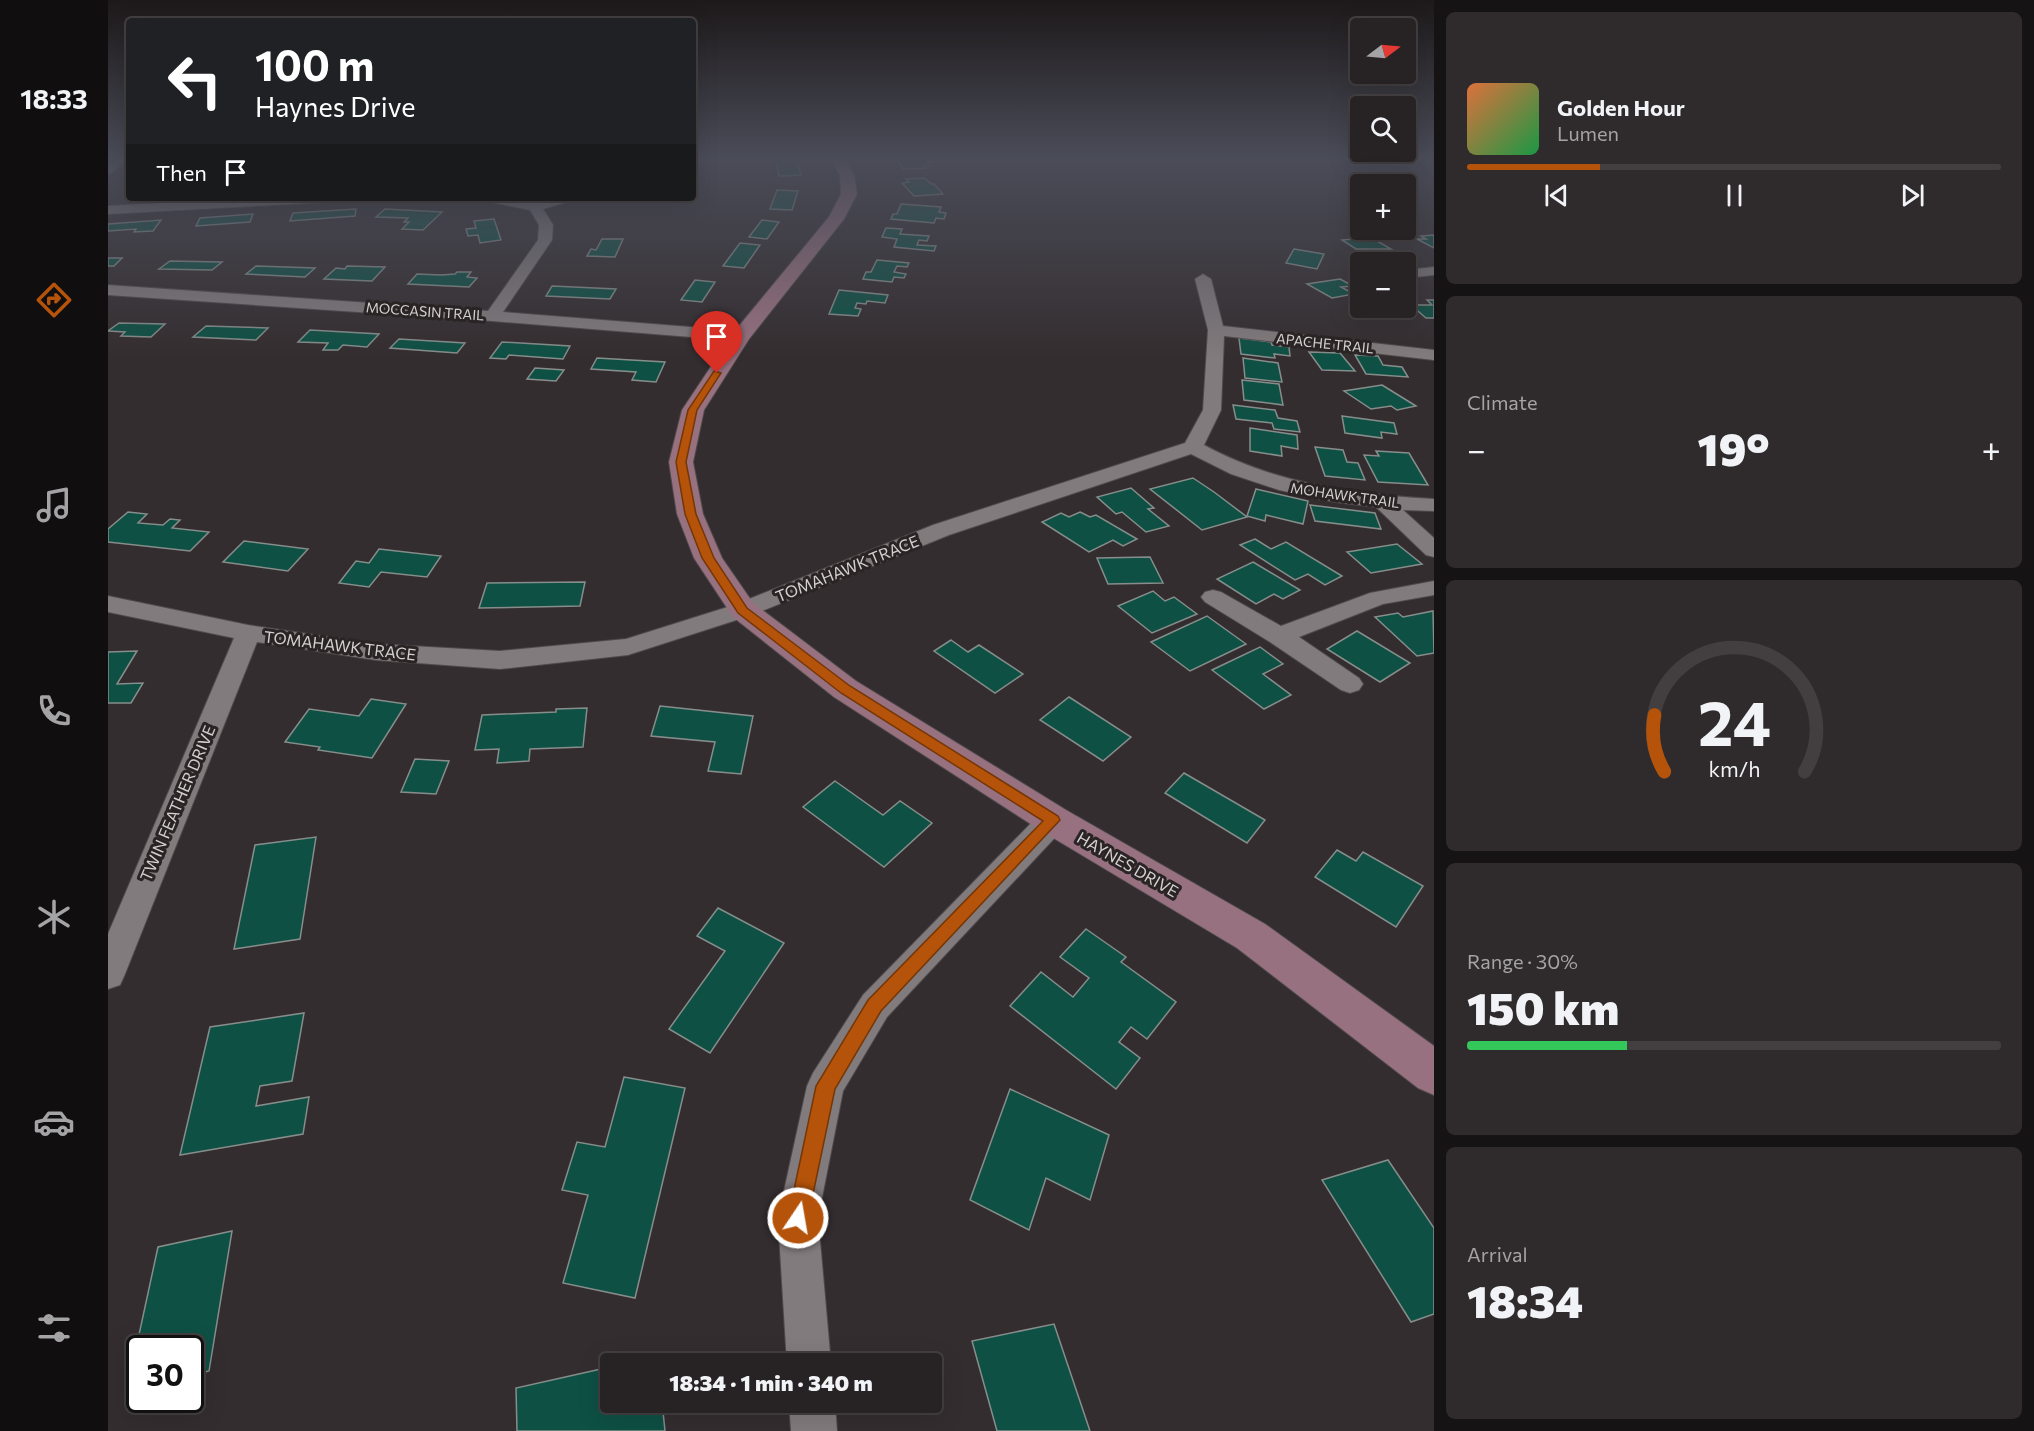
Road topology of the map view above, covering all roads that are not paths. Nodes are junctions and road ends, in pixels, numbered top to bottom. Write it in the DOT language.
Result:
graph roads {
  1 [pos="546,226"];
  2 [pos="830,226"];
  3 [pos="1434,271"];
  4 [pos="1416,273"];
  5 [pos="1203,279"];
  6 [pos="108,290"];
  7 [pos="492,316"];
  8 [pos="1216,330"];
  9 [pos="741,336"];
  10 [pos="1434,355"];
  11 [pos="1193,447"];
  12 [pos="1384,503"];
  13 [pos="1434,505"];
  14 [pos="1434,550"];
  15 [pos="1434,588"];
  16 [pos="1214,597"];
  17 [pos="108,604"];
  18 [pos="743,610"];
  19 [pos="248,633"];
  20 [pos="1279,636"];
  21 [pos="1350,684"];
  22 [pos="1053,820"];
  23 [pos="110,962"];
  24 [pos="1434,1073"];
  25 [pos="808,1353"];
  26 [pos="813,1413"];
  27 [pos="814,1431"];
  1 -- 7 [label="street"];
  2 -- 9 [label="street, HAYNES DRIVE"];
  3 -- 4 [label="street"];
  5 -- 8 [label="street"];
  6 -- 7 [label="street, MOCCASIN TRAIL"];
  7 -- 9 [label="street, MOCCASIN TRAIL"];
  8 -- 10 [label="street, APACHE TRAIL"];
  8 -- 11 [label="street"];
  9 -- 18 [label="street, HAYNES DRIVE"];
  11 -- 12 [label="street, MOHAWK TRAIL"];
  11 -- 18 [label="street, TOMAHAWK TRACE"];
  12 -- 13 [label="street, MOHAWK TRAIL"];
  12 -- 14 [label="street"];
  15 -- 20 [label="street"];
  16 -- 20 [label="street"];
  17 -- 19 [label="street, TOMAHAWK TRACE"];
  18 -- 19 [label="street, TOMAHAWK TRACE"];
  18 -- 22 [label="street, HAYNES DRIVE"];
  19 -- 23 [label="street, TWIN FEATHER DRIVE"];
  20 -- 21 [label="street"];
  22 -- 24 [label="street, HAYNES DRIVE"];
  22 -- 25 [label="street"];
  26 -- 27 [label="street"];
}
